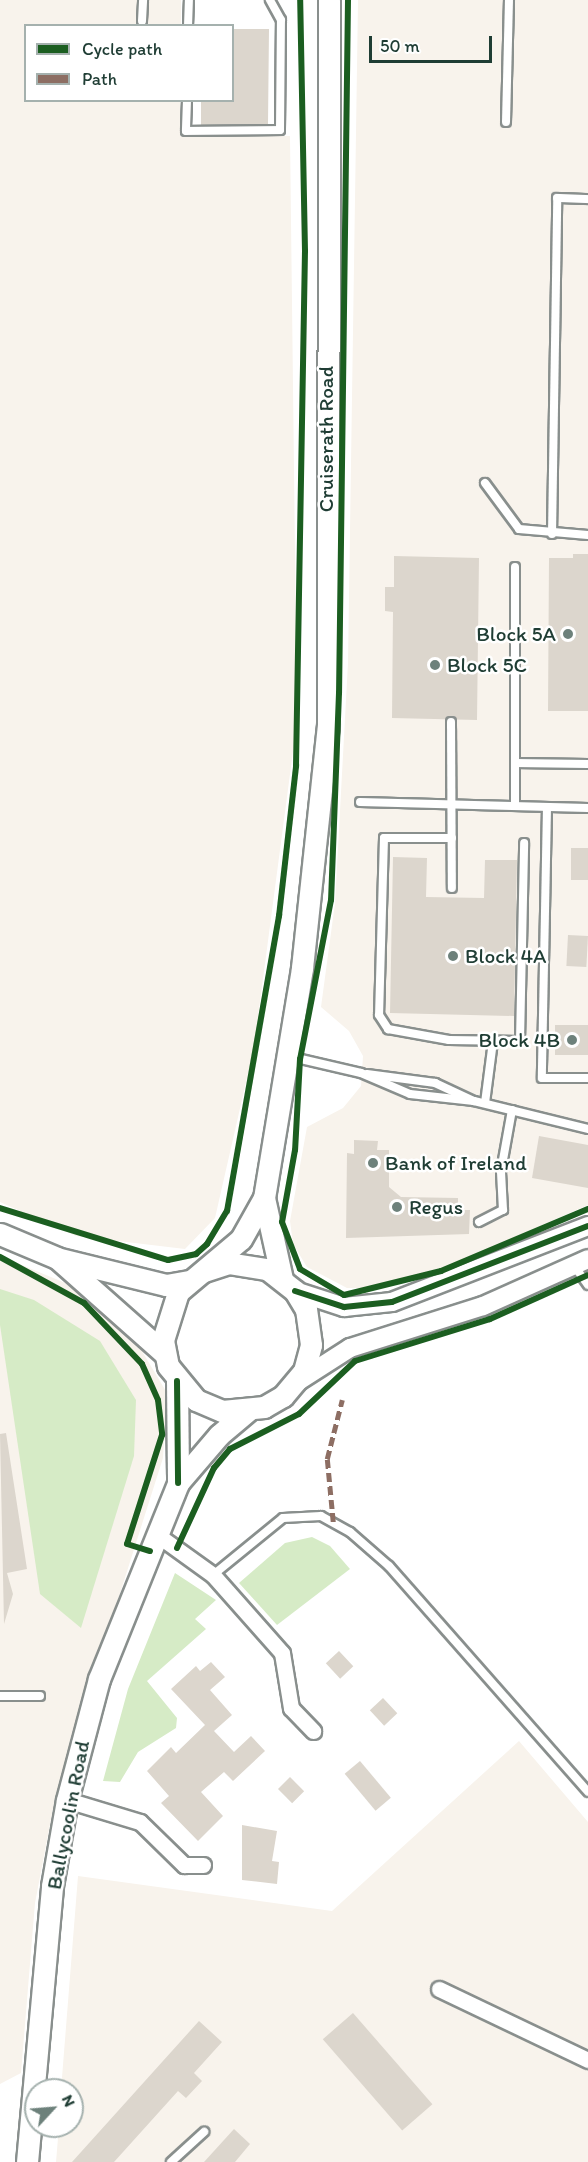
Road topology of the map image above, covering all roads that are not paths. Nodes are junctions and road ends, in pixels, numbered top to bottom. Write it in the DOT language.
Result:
graph roads {
  1 [pos="143,0"];
  2 [pos="189,0"];
  3 [pos="270,0"];
  4 [pos="329,0"];
  5 [pos="509,0"];
  6 [pos="142,21"];
  7 [pos="188,24"];
  8 [pos="187,102"];
  9 [pos="506,122"];
  10 [pos="588,199"];
  11 [pos="485,483"];
  12 [pos="552,534"];
  13 [pos="588,535"];
  14 [pos="516,567"];
  15 [pos="451,722"];
  16 [pos="515,763"];
  17 [pos="588,764"];
  18 [pos="360,802"];
  19 [pos="450,805"];
  20 [pos="516,806"];
  21 [pos="547,807"];
  22 [pos="588,808"];
  23 [pos="452,838"];
  24 [pos="524,843"];
  25 [pos="452,888"];
  26 [pos="493,1041"];
  27 [pos="288,1056"];
  28 [pos="361,1073"];
  29 [pos="588,1078"];
  30 [pos="474,1101"];
  31 [pos="485,1103"];
  32 [pos="512,1110"];
  33 [pos="588,1128"];
  34 [pos="264,1198"];
  35 [pos="479,1222"];
  36 [pos="588,1226"];
  37 [pos="0,1234"];
  38 [pos="57,1258"];
  39 [pos="581,1262"];
  40 [pos="196,1276"];
  41 [pos="289,1285"];
  42 [pos="588,1285"];
  43 [pos="164,1353"];
  44 [pos="177,1381"];
  45 [pos="297,1382"];
  46 [pos="248,1411"];
  47 [pos="178,1483"];
  48 [pos="156,1534"];
  49 [pos="213,1575"];
  50 [pos="0,1696"];
  51 [pos="40,1696"];
  52 [pos="313,1731"];
  53 [pos="588,1792"];
  54 [pos="67,1800"];
  55 [pos="203,1865"];
  56 [pos="439,1989"];
  57 [pos="588,2060"];
  58 [pos="204,2132"];
  59 [pos="27,2162"];
  60 [pos="171,2162"];
  1 -- 6 [label="lane"];
  2 -- 7 [label="lane"];
  3 -- 8 [label="lane"];
  4 -- 27 [label="main road, Cruiserath Road"];
  5 -- 9 [label="lane"];
  10 -- 12 [label="lane"];
  11 -- 12 [label="lane"];
  12 -- 13 [label="lane"];
  14 -- 16 [label="lane"];
  15 -- 19 [label="lane"];
  16 -- 17 [label="lane"];
  16 -- 20 [label="lane"];
  18 -- 19 [label="lane"];
  19 -- 20 [label="lane"];
  19 -- 23 [label="lane"];
  20 -- 21 [label="lane"];
  21 -- 22 [label="lane"];
  21 -- 29 [label="lane"];
  23 -- 25 [label="lane"];
  23 -- 26 [label="lane"];
  24 -- 26 [label="lane"];
  26 -- 31 [label="lane"];
  27 -- 28 [label="lane"];
  27 -- 34 [label="main road, Cruiserath Road"];
  28 -- 30 [label="lane"];
  28 -- 30 [label="lane"];
  30 -- 31 [label="lane"];
  31 -- 32 [label="lane"];
  32 -- 33 [label="lane"];
  32 -- 35 [label="lane"];
  34 -- 40 [label="main road, Cruiserath Road"];
  34 -- 41 [label="main road, Cruiserath Road"];
  36 -- 41 [label="street"];
  37 -- 38 [label="main road"];
  38 -- 40 [label="main road"];
  38 -- 43 [label="main road"];
  39 -- 42 [label="lane"];
  39 -- 45 [label="street"];
  40 -- 41 [label="main road"];
  40 -- 43 [label="main road"];
  41 -- 45 [label="main road"];
  43 -- 44 [label="main road"];
  44 -- 46 [label="main road"];
  44 -- 47 [label="main road, Ballycoolin Road"];
  45 -- 46 [label="main road"];
  46 -- 47 [label="main road, Ballycoolin Road"];
  47 -- 48 [label="main road, Ballycoolin Road"];
  48 -- 49 [label="street"];
  48 -- 54 [label="main road, Ballycoolin Road"];
  49 -- 52 [label="street"];
  49 -- 53 [label="lane"];
  50 -- 51 [label="lane"];
  54 -- 55 [label="street"];
  54 -- 59 [label="main road, Ballycoolin Road"];
  56 -- 57 [label="street"];
  58 -- 60 [label="lane"];
}
